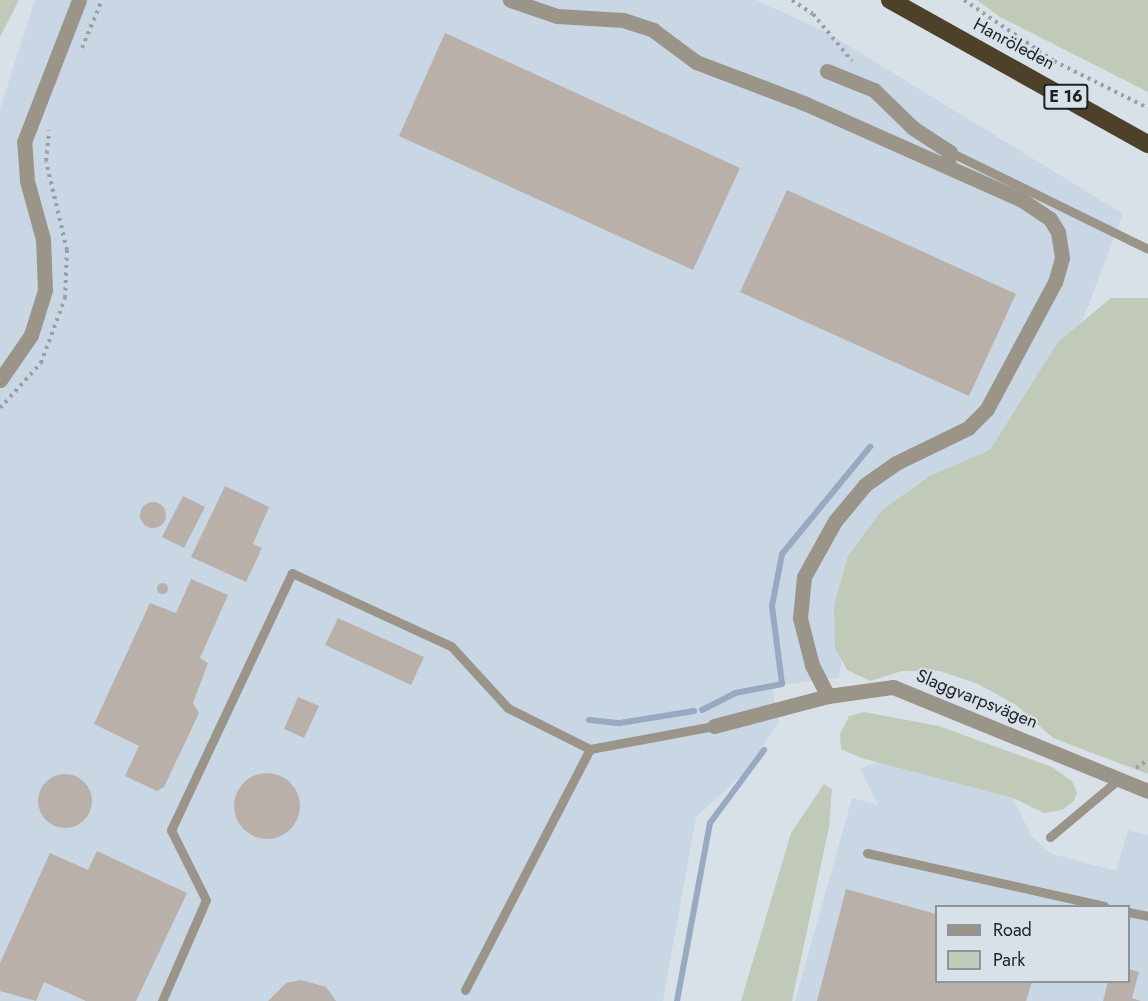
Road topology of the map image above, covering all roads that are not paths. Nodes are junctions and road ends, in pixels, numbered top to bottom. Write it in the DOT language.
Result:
graph roads {
  1 [pos="79,0"];
  2 [pos="510,0"];
  3 [pos="890,0"];
  4 [pos="827,71"];
  5 [pos="1148,144"];
  6 [pos="948,159"];
  7 [pos="1148,249"];
  8 [pos="0,380"];
  9 [pos="828,696"];
  10 [pos="714,726"];
  11 [pos="590,749"];
  12 [pos="1119,779"];
  13 [pos="1148,791"];
  14 [pos="1050,837"];
  15 [pos="867,853"];
  16 [pos="1100,905"];
  17 [pos="1130,912"];
  18 [pos="1148,916"];
  19 [pos="465,990"];
  20 [pos="162,1001"];
  1 -- 8 [label="street"];
  2 -- 6 [label="street"];
  3 -- 5 [label="highway, Hanröleden / E 16"];
  4 -- 6 [label="street"];
  6 -- 7 [label="lane"];
  6 -- 9 [label="street"];
  9 -- 10 [label="street, Slaggvarpsvägen"];
  9 -- 12 [label="street, Slaggvarpsvägen"];
  10 -- 11 [label="lane"];
  11 -- 19 [label="lane"];
  11 -- 20 [label="lane"];
  12 -- 13 [label="street, Slaggvarpsvägen"];
  12 -- 14 [label="lane"];
  15 -- 16 [label="lane"];
  17 -- 18 [label="lane"];
}
